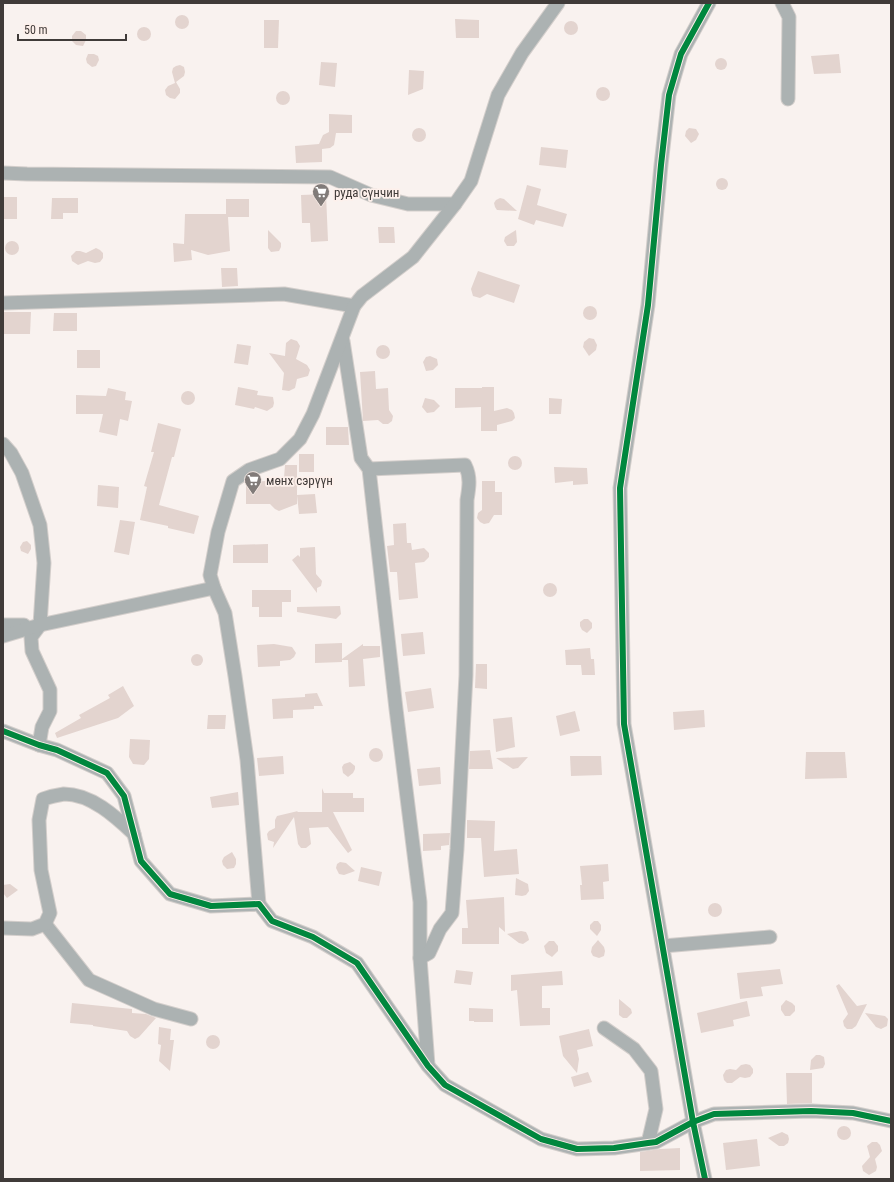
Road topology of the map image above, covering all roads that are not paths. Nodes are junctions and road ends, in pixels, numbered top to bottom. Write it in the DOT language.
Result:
graph roads {
  1 [pos="558,3"];
  2 [pos="709,3"];
  3 [pos="782,3"];
  4 [pos="788,99"];
  5 [pos="3,173"];
  6 [pos="455,204"];
  7 [pos="3,303"];
  8 [pos="354,306"];
  9 [pos="342,340"];
  10 [pos="3,444"];
  11 [pos="369,469"];
  12 [pos="214,588"];
  13 [pos="3,625"];
  14 [pos="40,625"];
  15 [pos="3,636"];
  16 [pos="3,731"];
  17 [pos="38,745"];
  18 [pos="141,861"];
  19 [pos="259,904"];
  20 [pos="46,924"];
  21 [pos="3,928"];
  22 [pos="770,937"];
  23 [pos="663,946"];
  24 [pos="420,958"];
  25 [pos="191,1019"];
  26 [pos="604,1028"];
  27 [pos="428,1066"];
  28 [pos="891,1121"];
  29 [pos="694,1122"];
  30 [pos="648,1143"];
  31 [pos="705,1179"];
  1 -- 6 [label="street"];
  2 -- 23 [label="street"];
  3 -- 4 [label="street"];
  5 -- 6 [label="street"];
  6 -- 8 [label="street"];
  7 -- 8 [label="street"];
  8 -- 9 [label="street"];
  9 -- 11 [label="street"];
  9 -- 12 [label="street"];
  10 -- 14 [label="street"];
  11 -- 24 [label="street"];
  11 -- 24 [label="street"];
  12 -- 14 [label="street"];
  12 -- 19 [label="street"];
  13 -- 14 [label="street"];
  14 -- 15 [label="street"];
  14 -- 17 [label="street"];
  16 -- 17 [label="street"];
  17 -- 18 [label="street"];
  18 -- 19 [label="street"];
  18 -- 20 [label="street"];
  19 -- 27 [label="street"];
  20 -- 21 [label="street"];
  20 -- 25 [label="street"];
  22 -- 23 [label="street"];
  23 -- 29 [label="street"];
  24 -- 27 [label="street"];
  26 -- 30 [label="street"];
  27 -- 30 [label="street"];
  28 -- 29 [label="street"];
  29 -- 30 [label="street"];
  29 -- 31 [label="street"];
}
